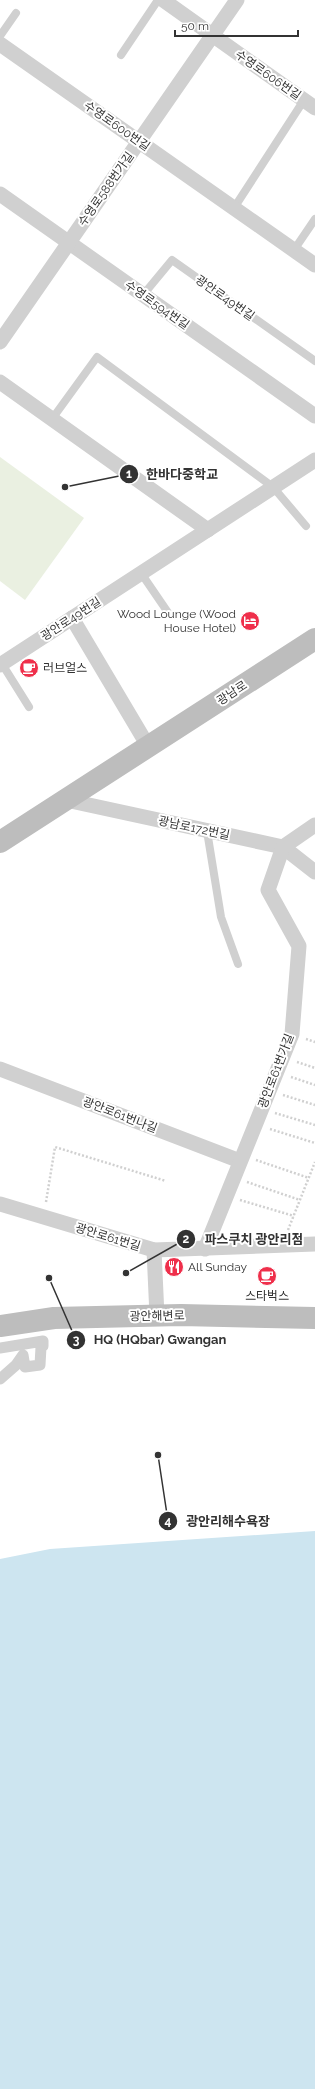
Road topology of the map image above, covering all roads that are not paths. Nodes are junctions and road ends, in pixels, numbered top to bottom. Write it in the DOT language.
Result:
graph roads {
  1 [pos="158,0"];
  2 [pos="163,0"];
  3 [pos="237,0"];
  4 [pos="16,14"];
  5 [pos="0,36"];
  6 [pos="212,36"];
  7 [pos="0,44"];
  8 [pos="121,55"];
  9 [pos="309,104"];
  10 [pos="139,142"];
  11 [pos="0,194"];
  12 [pos="234,208"];
  13 [pos="315,219"];
  14 [pos="69,243"];
  15 [pos="294,250"];
  16 [pos="315,265"];
  17 [pos="143,295"];
  18 [pos="0,342"];
  19 [pos="315,361"];
  20 [pos="0,382"];
  21 [pos="315,416"];
  22 [pos="52,419"];
  23 [pos="315,460"];
  24 [pos="273,487"];
  25 [pos="306,526"];
  26 [pos="208,530"];
  27 [pos="141,573"];
  28 [pos="169,614"];
  29 [pos="72,618"];
  30 [pos="315,639"];
  31 [pos="1,665"];
  32 [pos="29,707"];
  33 [pos="148,746"];
  34 [pos="66,800"];
  35 [pos="315,825"];
  36 [pos="207,831"];
  37 [pos="0,842"];
  38 [pos="283,847"];
  39 [pos="315,872"];
  40 [pos="238,964"];
  41 [pos="0,1069"];
  42 [pos="241,1158"];
  43 [pos="0,1204"];
  44 [pos="315,1244"];
  45 [pos="205,1248"];
  46 [pos="154,1250"];
  47 [pos="157,1316"];
  48 [pos="315,1318"];
  49 [pos="0,1326"];
  50 [pos="0,1348"];
  51 [pos="0,1379"];
  1 -- 8 [label="lane"];
  2 -- 6 [label="street, 수영로606번길"];
  3 -- 6 [label="street, 수영로588번가길"];
  4 -- 5 [label="lane"];
  6 -- 9 [label="street, 수영로606번길"];
  6 -- 10 [label="street, 수영로588번가길"];
  7 -- 10 [label="street, 수영로600번길"];
  9 -- 12 [label="lane"];
  10 -- 12 [label="street, 수영로600번길"];
  10 -- 14 [label="street, 수영로588번가길"];
  11 -- 14 [label="street, 수영로594번길"];
  12 -- 15 [label="street, 수영로600번길"];
  13 -- 15 [label="lane"];
  14 -- 17 [label="street, 수영로594번길"];
  14 -- 18 [label="street, 수영로588번가길"];
  15 -- 16 [label="street, 수영로600번길"];
  17 -- 19 [label="lane, 광안로49번길"];
  17 -- 21 [label="street, 수영로594번길"];
  20 -- 22 [label="street"];
  22 -- 24 [label="lane"];
  22 -- 26 [label="street"];
  23 -- 24 [label="street, 광안로49번길"];
  24 -- 25 [label="lane"];
  24 -- 26 [label="street, 광안로49번길"];
  26 -- 27 [label="street, 광안로49번길"];
  27 -- 28 [label="lane"];
  27 -- 29 [label="street, 광안로49번길"];
  29 -- 31 [label="street, 광안로49번길"];
  29 -- 33 [label="street"];
  30 -- 33 [label="main road, 광남로"];
  31 -- 32 [label="lane"];
  33 -- 34 [label="main road, 광남로"];
  34 -- 36 [label="street, 광남로172번길"];
  34 -- 37 [label="main road, 광남로"];
  35 -- 38 [label="street"];
  36 -- 38 [label="street, 광남로172번길"];
  36 -- 40 [label="lane"];
  38 -- 39 [label="street, 광남로172번길"];
  38 -- 42 [label="street, 광안로61번가길"];
  41 -- 42 [label="street, 광안로61번나길"];
  42 -- 45 [label="street, 광안로61번가길"];
  43 -- 46 [label="street, 광안로61번길"];
  44 -- 45 [label="street, 광안로61번길"];
  45 -- 46 [label="street, 광안로61번길"];
  46 -- 47 [label="street"];
  47 -- 48 [label="main road, 광안해변로"];
  47 -- 49 [label="main road, 광안해변로"];
  50 -- 51 [label="street"];
}
